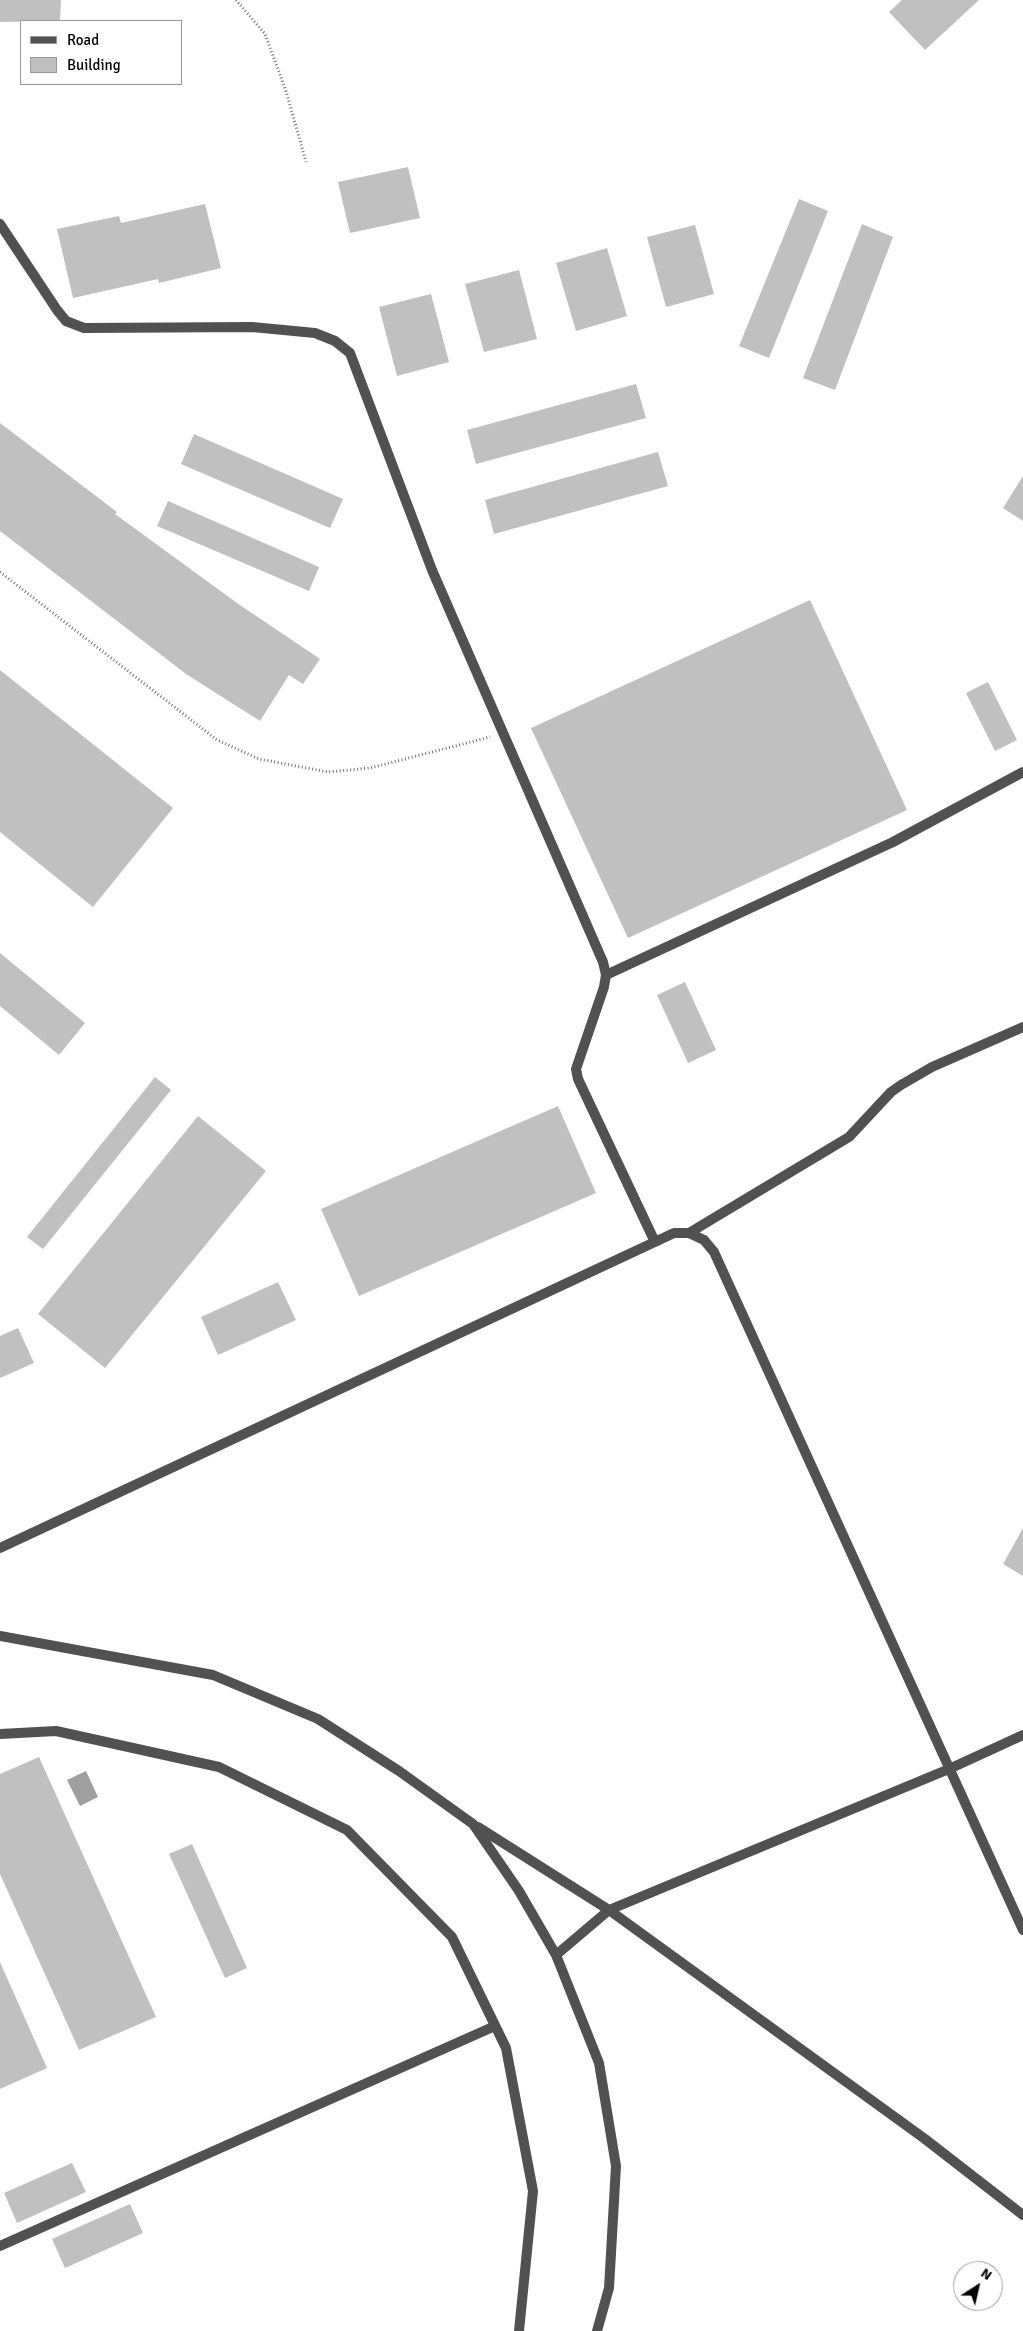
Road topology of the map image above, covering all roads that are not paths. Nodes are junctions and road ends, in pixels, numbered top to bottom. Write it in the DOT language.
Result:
graph roads {
  1 [pos="0,224"];
  2 [pos="1023,772"];
  3 [pos="606,974"];
  4 [pos="1023,1027"];
  5 [pos="689,1233"];
  6 [pos="655,1242"];
  7 [pos="0,1548"];
  8 [pos="0,1636"];
  9 [pos="0,1734"];
  10 [pos="1023,1735"];
  11 [pos="948,1769"];
  12 [pos="473,1824"];
  13 [pos="609,1910"];
  14 [pos="1023,1930"];
  15 [pos="556,1955"];
  16 [pos="495,2026"];
  17 [pos="1023,2215"];
  18 [pos="0,2246"];
  19 [pos="519,2331"];
  20 [pos="597,2331"];
  1 -- 3 [label="street"];
  2 -- 3 [label="street"];
  3 -- 6 [label="street"];
  4 -- 5 [label="street"];
  5 -- 6 [label="street"];
  5 -- 11 [label="street"];
  6 -- 7 [label="street"];
  8 -- 12 [label="street"];
  9 -- 16 [label="street"];
  10 -- 11 [label="street"];
  11 -- 13 [label="street"];
  11 -- 14 [label="street"];
  12 -- 13 [label="street"];
  12 -- 15 [label="street"];
  13 -- 15 [label="street"];
  13 -- 17 [label="street"];
  15 -- 20 [label="street"];
  16 -- 18 [label="street"];
  16 -- 19 [label="street"];
}
